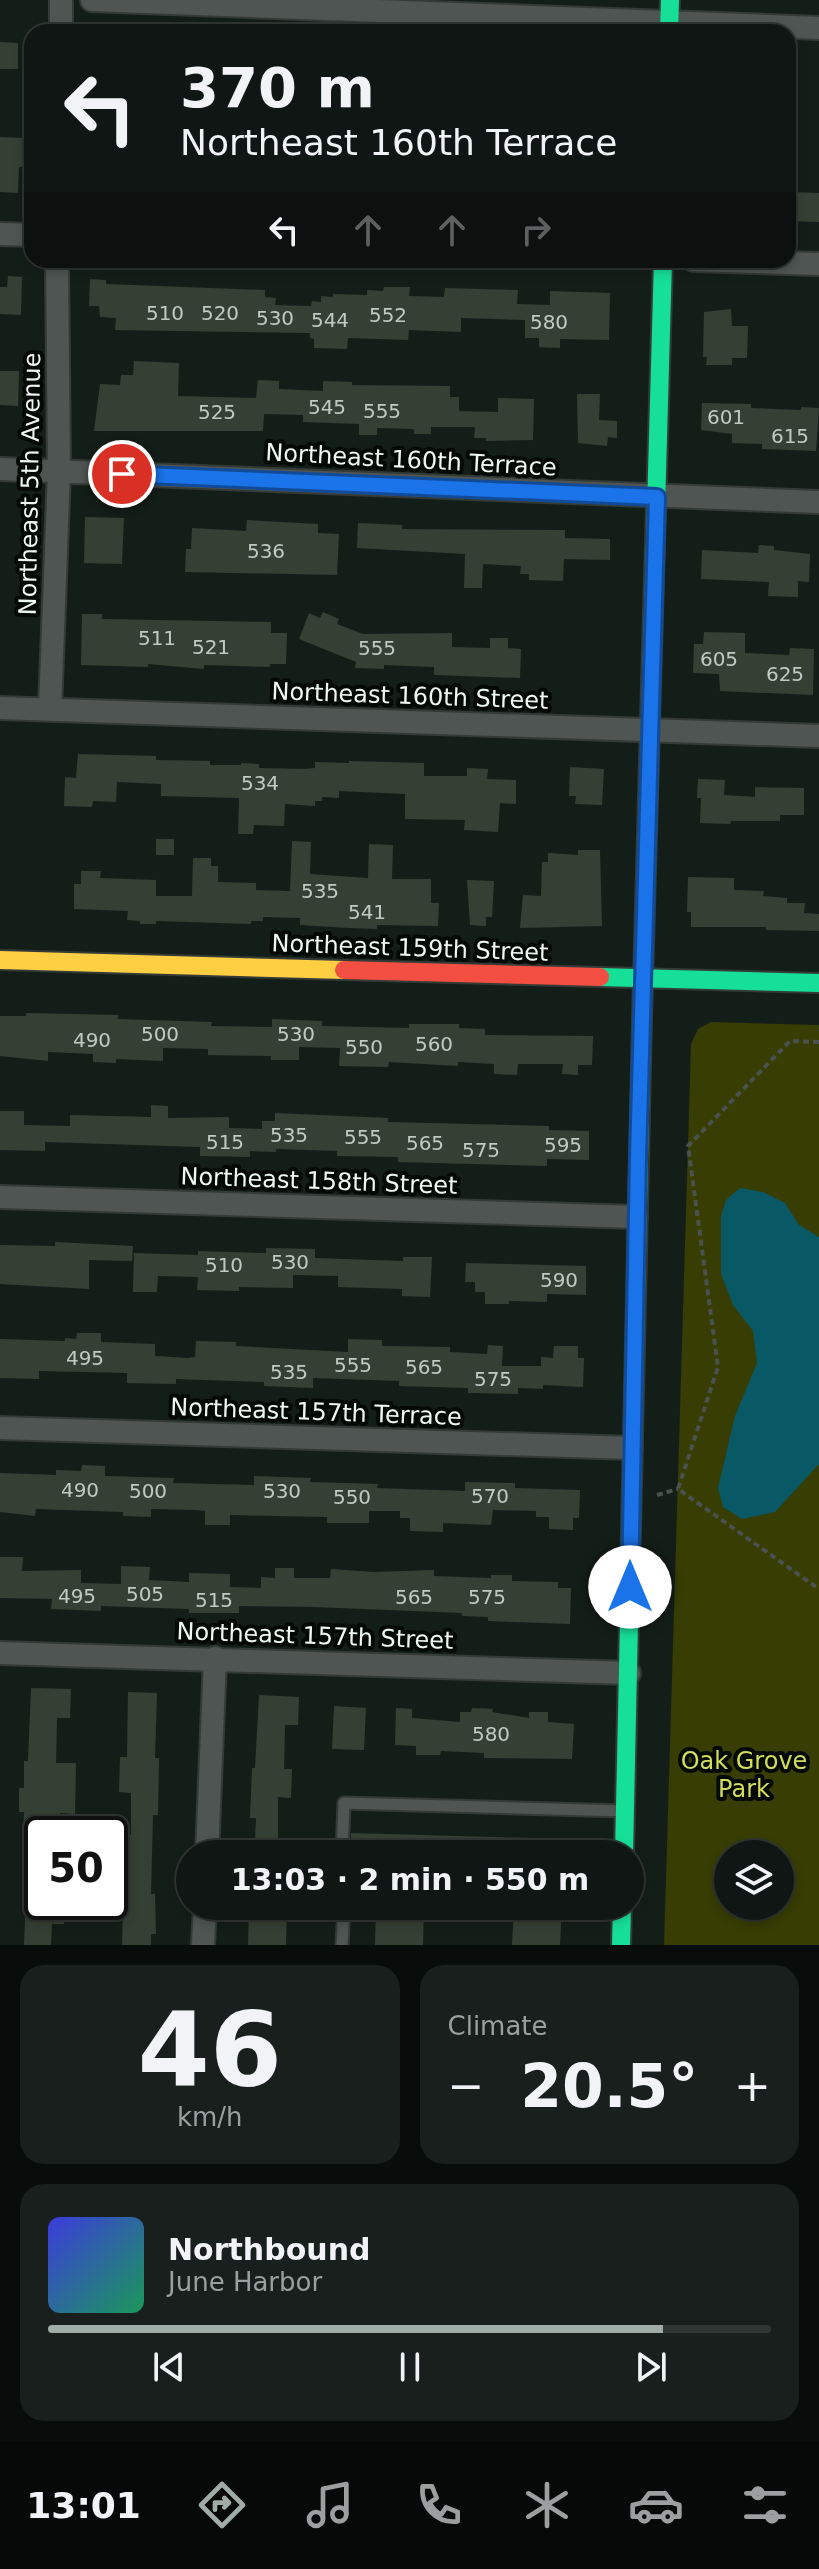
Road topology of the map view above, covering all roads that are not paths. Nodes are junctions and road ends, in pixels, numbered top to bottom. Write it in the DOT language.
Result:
graph roads {
  1 [pos="61,0"];
  2 [pos="92,0"];
  3 [pos="670,0"];
  4 [pos="61,24"];
  5 [pos="587,24"];
  6 [pos="669,24"];
  7 [pos="796,28"];
  8 [pos="819,28"];
  9 [pos="0,234"];
  10 [pos="24,235"];
  11 [pos="796,263"];
  12 [pos="819,264"];
  13 [pos="57,268"];
  14 [pos="663,268"];
  15 [pos="0,469"];
  16 [pos="59,471"];
  17 [pos="657,497"];
  18 [pos="819,502"];
  19 [pos="0,708"];
  20 [pos="50,709"];
  21 [pos="651,731"];
  22 [pos="819,736"];
  23 [pos="0,960"];
  24 [pos="642,978"];
  25 [pos="819,983"];
  26 [pos="0,1197"];
  27 [pos="636,1217"];
  28 [pos="0,1428"];
  29 [pos="631,1448"];
  30 [pos="0,1653"];
  31 [pos="215,1658"];
  32 [pos="629,1673"];
  33 [pos="625,1811"];
  34 [pos="208,1840"];
  35 [pos="343,1840"];
  36 [pos="624,1840"];
  37 [pos="204,1920"];
  38 [pos="343,1920"];
  39 [pos="622,1920"];
  40 [pos="203,1945"];
  41 [pos="342,1945"];
  42 [pos="621,1945"];
  1 -- 4 [label="street"];
  2 -- 5 [label="street"];
  3 -- 6 [label="main road"];
  7 -- 8 [label="street"];
  9 -- 10 [label="street"];
  11 -- 12 [label="street"];
  13 -- 16 [label="street, Northeast 5th Avenue"];
  14 -- 17 [label="main road"];
  15 -- 16 [label="street, Northeast 160th Terrace"];
  16 -- 17 [label="street, Northeast 160th Terrace"];
  16 -- 20 [label="street, Northeast 5th Avenue"];
  17 -- 18 [label="street, Northeast 160th Terrace"];
  17 -- 21 [label="main road"];
  19 -- 20 [label="street, Northeast 160th Street"];
  20 -- 21 [label="street, Northeast 160th Street"];
  21 -- 22 [label="street, Northeast 160th Street"];
  21 -- 24 [label="main road"];
  23 -- 24 [label="main road, Northeast 159th Street"];
  24 -- 25 [label="main road, Northeast 159th Street"];
  24 -- 27 [label="main road"];
  26 -- 27 [label="street, Northeast 158th Street"];
  27 -- 29 [label="main road"];
  28 -- 29 [label="street, Northeast 157th Terrace"];
  29 -- 32 [label="main road"];
  30 -- 31 [label="street, Northeast 157th Street"];
  31 -- 32 [label="street, Northeast 157th Street"];
  31 -- 34 [label="street"];
  32 -- 33 [label="main road"];
  33 -- 35 [label="lane"];
  33 -- 36 [label="main road"];
  37 -- 40 [label="street"];
  38 -- 41 [label="lane"];
  39 -- 42 [label="main road"];
}
